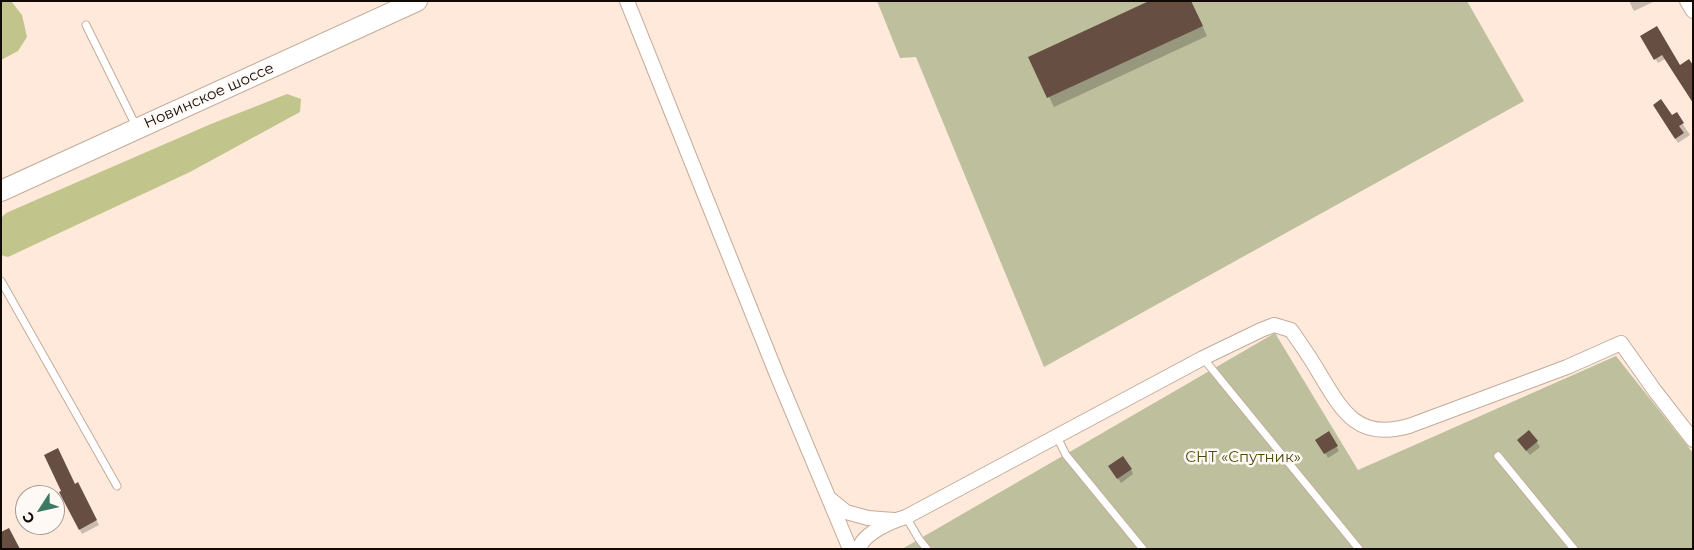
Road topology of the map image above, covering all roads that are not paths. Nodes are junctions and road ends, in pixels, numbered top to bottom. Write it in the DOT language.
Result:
graph roads {
  1 [pos="417,1"];
  2 [pos="628,1"];
  3 [pos="1687,1"];
  4 [pos="1693,11"];
  5 [pos="86,25"];
  6 [pos="137,128"];
  7 [pos="1,191"];
  8 [pos="1,281"];
  9 [pos="1204,358"];
  10 [pos="1057,437"];
  11 [pos="1693,440"];
  12 [pos="1498,456"];
  13 [pos="117,486"];
  14 [pos="829,498"];
  15 [pos="900,519"];
  16 [pos="850,549"];
  17 [pos="859,549"];
  18 [pos="927,549"];
  19 [pos="1143,549"];
  20 [pos="1359,549"];
  21 [pos="1574,549"];
  1 -- 6 [label="main road, Новинское шоссе"];
  2 -- 14 [label="street"];
  3 -- 4 [label="street"];
  5 -- 6 [label="lane"];
  6 -- 7 [label="main road, Новинское шоссе"];
  8 -- 13 [label="lane"];
  9 -- 10 [label="street"];
  9 -- 11 [label="street"];
  9 -- 20 [label="lane"];
  10 -- 15 [label="street"];
  10 -- 19 [label="lane"];
  12 -- 21 [label="lane"];
  14 -- 15 [label="street"];
  14 -- 16 [label="street"];
  15 -- 17 [label="street"];
  15 -- 18 [label="lane"];
}
